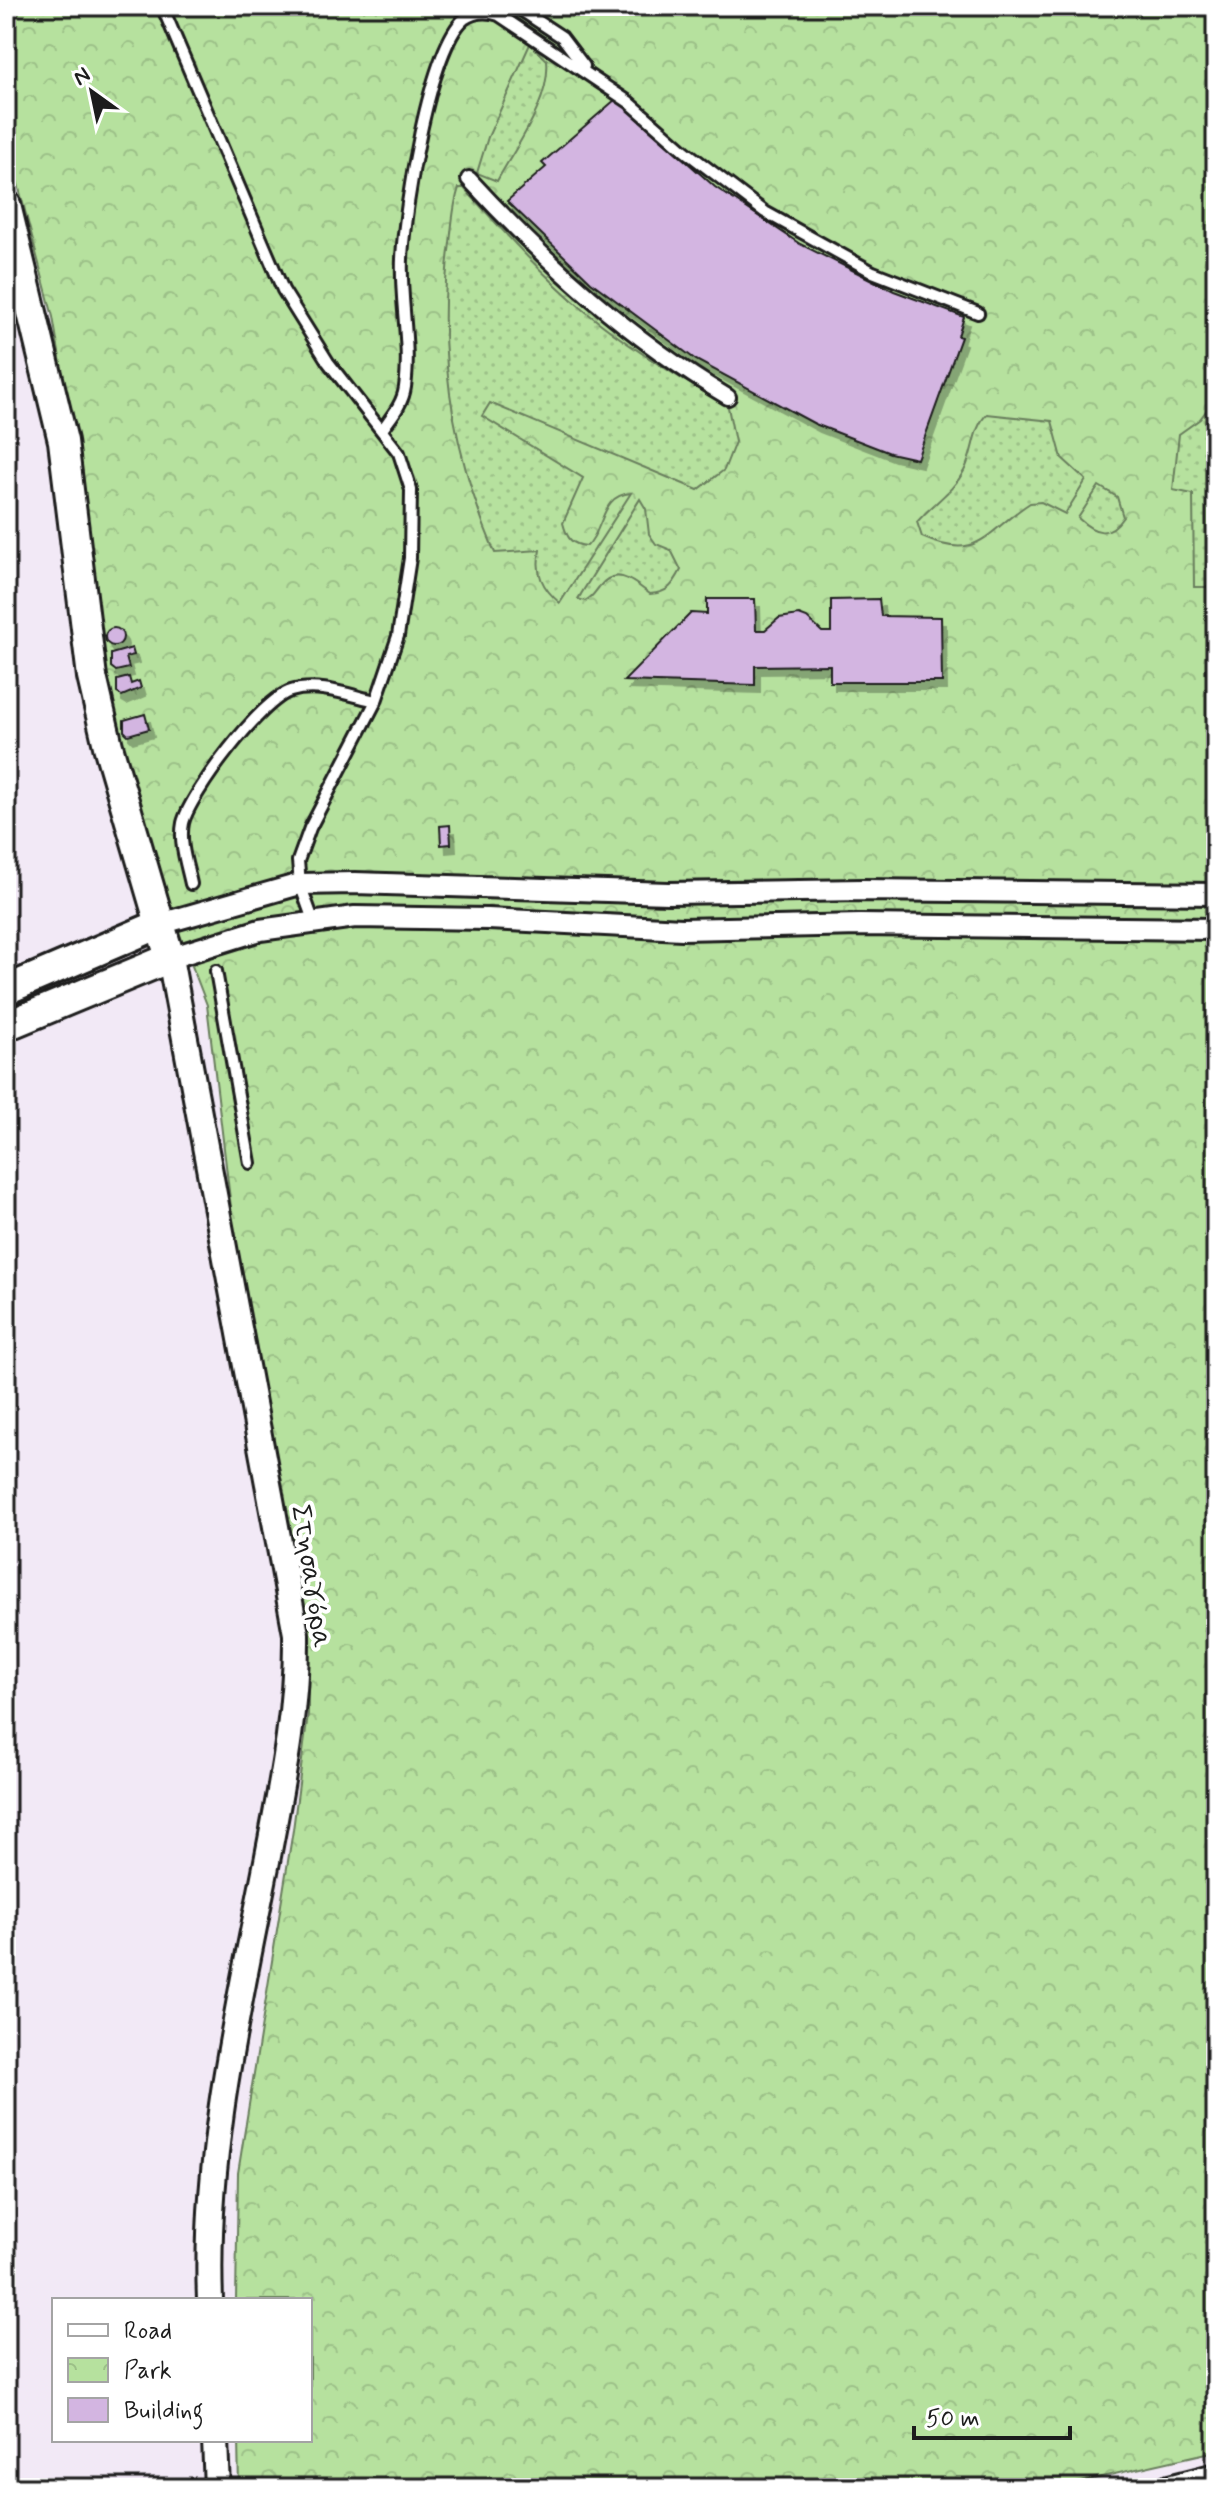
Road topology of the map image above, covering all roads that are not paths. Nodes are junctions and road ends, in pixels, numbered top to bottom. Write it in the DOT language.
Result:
graph roads {
  1 [pos="162,6"];
  2 [pos="515,6"];
  3 [pos="590,74"];
  4 [pos="469,179"];
  5 [pos="6,205"];
  6 [pos="978,313"];
  7 [pos="728,397"];
  8 [pos="382,430"];
  9 [pos="376,701"];
  10 [pos="191,884"];
  11 [pos="300,884"];
  12 [pos="862,890"];
  13 [pos="1216,894"];
  14 [pos="313,920"];
  15 [pos="160,924"];
  16 [pos="860,925"];
  17 [pos="1216,929"];
  18 [pos="170,958"];
  19 [pos="216,971"];
  20 [pos="6,990"];
  21 [pos="6,1026"];
  22 [pos="250,1163"];
  23 [pos="210,2298"];
  24 [pos="215,2442"];
  25 [pos="1216,2476"];
  26 [pos="217,2488"];
  27 [pos="1169,2488"];
  1 -- 8 [label="lane"];
  2 -- 3 [label="lane"];
  3 -- 6 [label="lane"];
  3 -- 8 [label="lane"];
  4 -- 7 [label="street"];
  5 -- 15 [label="main road"];
  8 -- 9 [label="lane"];
  9 -- 10 [label="lane"];
  9 -- 11 [label="lane"];
  11 -- 12 [label="street"];
  11 -- 14 [label="lane"];
  11 -- 15 [label="street"];
  12 -- 13 [label="street"];
  12 -- 16 [label="street"];
  14 -- 16 [label="street"];
  14 -- 18 [label="street"];
  15 -- 18 [label="main road"];
  15 -- 20 [label="main road"];
  16 -- 17 [label="street"];
  18 -- 21 [label="main road"];
  18 -- 23 [label="street, Στησαγόρα"];
  19 -- 22 [label="lane"];
  24 -- 26 [label="street"];
  25 -- 27 [label="street"];
}
